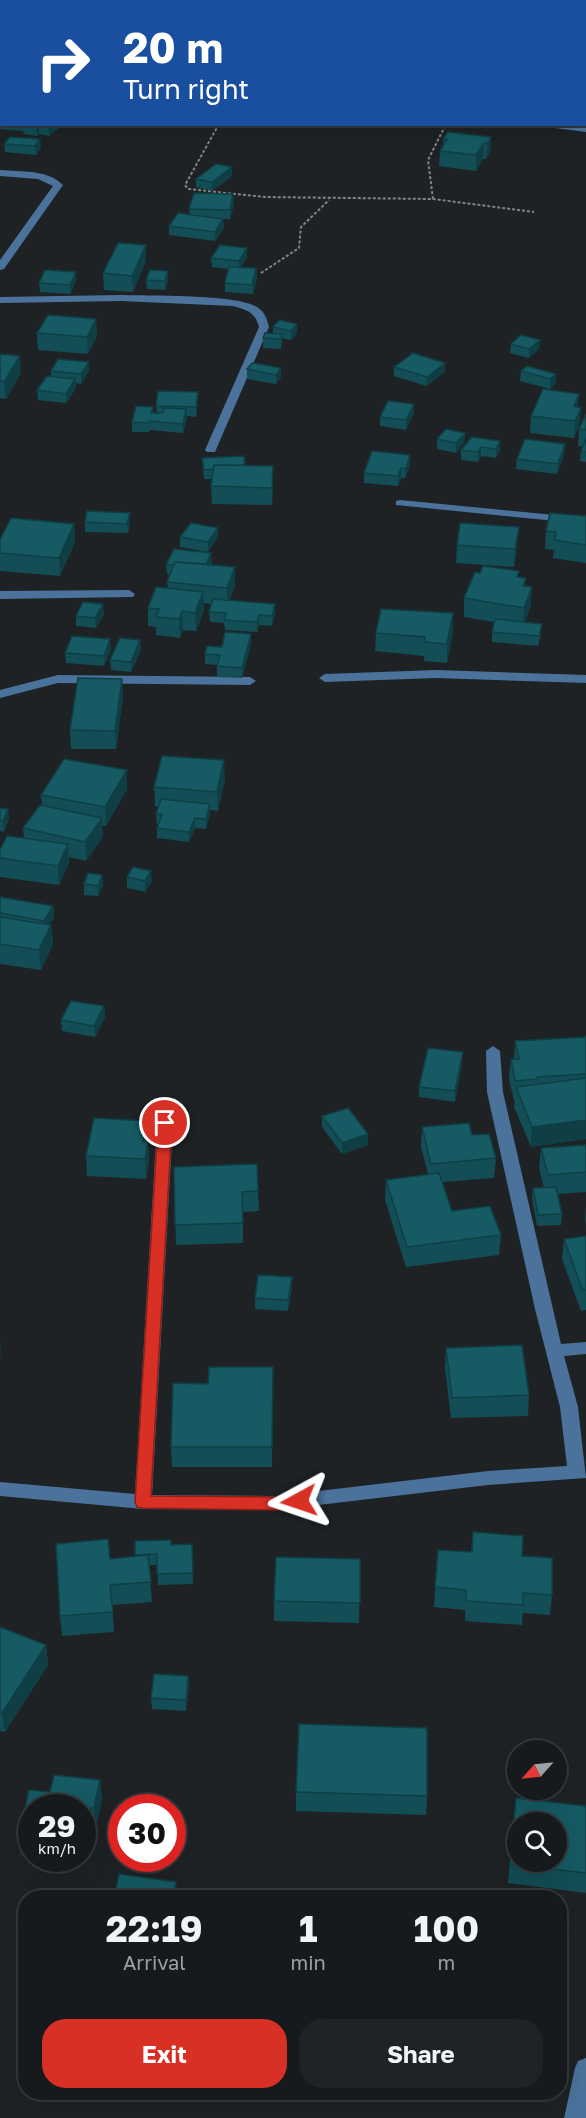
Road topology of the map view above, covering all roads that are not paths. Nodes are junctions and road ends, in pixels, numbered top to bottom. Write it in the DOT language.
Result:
graph roads {
  1 [pos="563,126"];
  2 [pos="586,129"];
  3 [pos="0,173"];
  4 [pos="0,267"];
  5 [pos="0,300"];
  6 [pos="211,450"];
  7 [pos="400,503"];
  8 [pos="586,521"];
  9 [pos="129,594"];
  10 [pos="0,595"];
  11 [pos="326,678"];
  12 [pos="586,679"];
  13 [pos="250,681"];
  14 [pos="0,694"];
  15 [pos="493,1051"];
  16 [pos="165,1123"];
  17 [pos="586,1348"];
  18 [pos="556,1351"];
  19 [pos="581,1472"];
  20 [pos="0,1489"];
  21 [pos="143,1502"];
  22 [pos="586,2068"];
  23 [pos="574,2118"];
  1 -- 2 [label="street"];
  3 -- 4 [label="street"];
  5 -- 6 [label="street"];
  7 -- 8 [label="street"];
  9 -- 10 [label="street"];
  11 -- 12 [label="street"];
  13 -- 14 [label="street"];
  15 -- 18 [label="street"];
  16 -- 21 [label="street"];
  17 -- 18 [label="street"];
  18 -- 19 [label="street"];
  19 -- 21 [label="street"];
  20 -- 21 [label="street"];
  22 -- 23 [label="street"];
}
